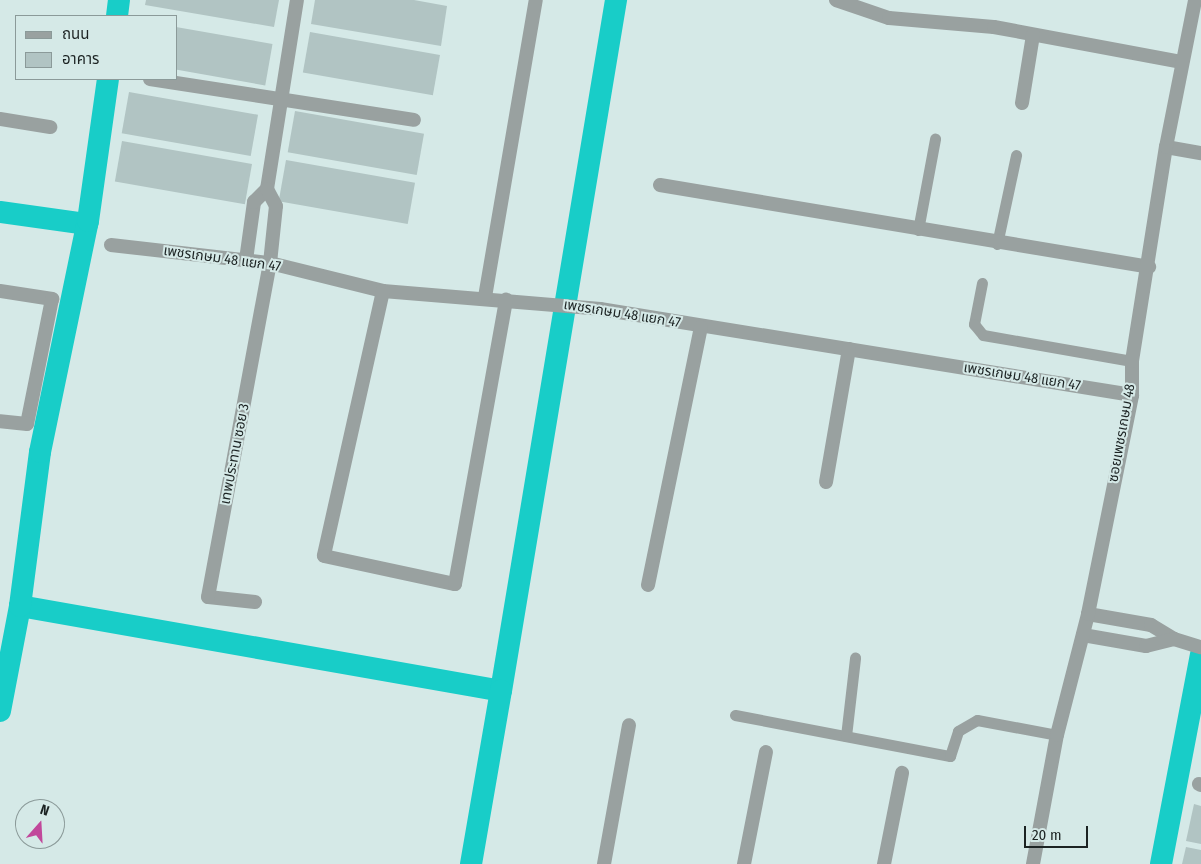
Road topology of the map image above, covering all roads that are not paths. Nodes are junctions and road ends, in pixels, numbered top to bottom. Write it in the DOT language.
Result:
graph roads {
  1 [pos="297,0"];
  2 [pos="536,0"];
  3 [pos="836,0"];
  4 [pos="1195,0"];
  5 [pos="1033,34"];
  6 [pos="1181,62"];
  7 [pos="157,80"];
  8 [pos="281,98"];
  9 [pos="1022,102"];
  10 [pos="0,119"];
  11 [pos="414,120"];
  12 [pos="50,127"];
  13 [pos="935,139"];
  14 [pos="1166,147"];
  15 [pos="1201,153"];
  16 [pos="1016,155"];
  17 [pos="660,185"];
  18 [pos="267,189"];
  19 [pos="918,230"];
  20 [pos="997,244"];
  21 [pos="112,245"];
  22 [pos="246,260"];
  23 [pos="270,264"];
  24 [pos="1149,267"];
  25 [pos="982,283"];
  26 [pos="0,291"];
  27 [pos="384,291"];
  28 [pos="484,297"];
  29 [pos="506,300"];
  30 [pos="700,327"];
  31 [pos="849,349"];
  32 [pos="1132,361"];
  33 [pos="1132,395"];
  34 [pos="0,421"];
  35 [pos="826,482"];
  36 [pos="648,585"];
  37 [pos="255,602"];
  38 [pos="1088,614"];
  39 [pos="1082,635"];
  40 [pos="1174,640"];
  41 [pos="1201,647"];
  42 [pos="855,658"];
  43 [pos="735,715"];
  44 [pos="629,726"];
  45 [pos="1057,735"];
  46 [pos="846,736"];
  47 [pos="766,752"];
  48 [pos="902,773"];
  49 [pos="604,864"];
  50 [pos="744,864"];
  51 [pos="884,864"];
  52 [pos="1033,864"];
  1 -- 8 [label="street"];
  2 -- 28 [label="street"];
  3 -- 5 [label="street"];
  4 -- 6 [label="street, ซอยเพชรเกษม 48"];
  5 -- 6 [label="street"];
  5 -- 9 [label="street"];
  6 -- 14 [label="street, ซอยเพชรเกษม 48"];
  7 -- 8 [label="street"];
  8 -- 11 [label="street"];
  8 -- 18 [label="street"];
  10 -- 12 [label="street"];
  13 -- 19 [label="lane"];
  14 -- 15 [label="street"];
  14 -- 24 [label="street, ซอยเพชรเกษม 48"];
  16 -- 20 [label="lane"];
  17 -- 19 [label="street"];
  18 -- 22 [label="street"];
  18 -- 23 [label="street"];
  19 -- 20 [label="street"];
  20 -- 24 [label="street"];
  21 -- 22 [label="street, เพชรเกษม 48 แยก 47"];
  22 -- 23 [label="street, เพชรเกษม 48 แยก 47"];
  23 -- 27 [label="street, เพชรเกษม 48 แยก 47"];
  23 -- 37 [label="street, เทพประทาน ซอย 3"];
  24 -- 32 [label="street, ซอยเพชรเกษม 48"];
  25 -- 32 [label="lane"];
  26 -- 34 [label="street"];
  27 -- 28 [label="street, เพชรเกษม 48 แยก 47"];
  27 -- 29 [label="street"];
  28 -- 29 [label="street, เพชรเกษม 48 แยก 47"];
  29 -- 30 [label="street, เพชรเกษม 48 แยก 47"];
  30 -- 31 [label="street, เพชรเกษม 48 แยก 47"];
  30 -- 36 [label="street"];
  31 -- 33 [label="street, เพชรเกษม 48 แยก 47"];
  31 -- 35 [label="street"];
  32 -- 33 [label="street, ซอยเพชรเกษม 48"];
  33 -- 38 [label="street, ซอยเพชรเกษม 48"];
  38 -- 39 [label="street, ซอยเพชรเกษม 48"];
  38 -- 40 [label="street"];
  39 -- 40 [label="street"];
  39 -- 45 [label="street, ซอยเพชรเกษม 48"];
  40 -- 41 [label="street"];
  42 -- 46 [label="lane"];
  43 -- 46 [label="lane"];
  44 -- 49 [label="street"];
  45 -- 46 [label="lane"];
  45 -- 52 [label="street, ซอยเพชรเกษม 48"];
  47 -- 50 [label="street"];
  48 -- 51 [label="street"];
}
